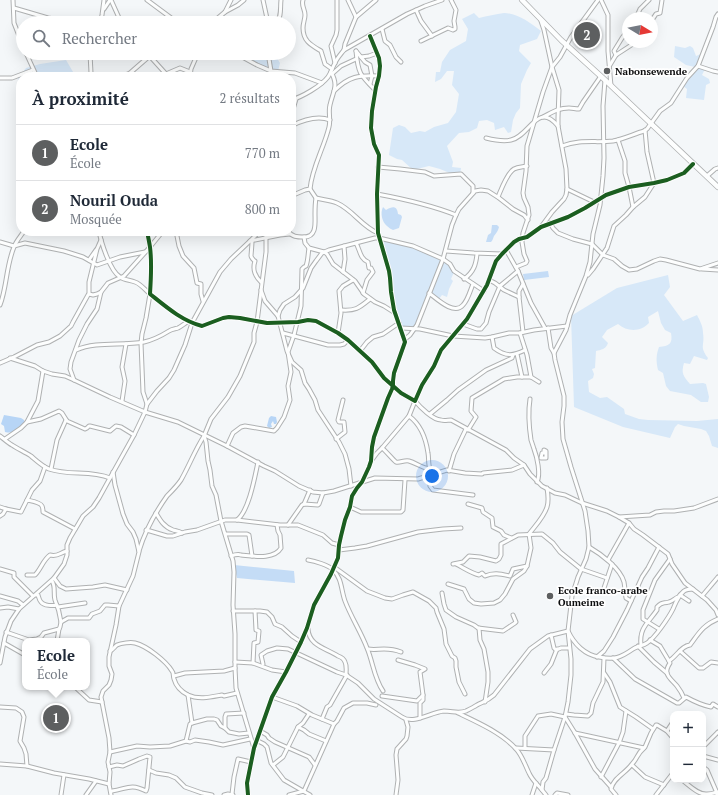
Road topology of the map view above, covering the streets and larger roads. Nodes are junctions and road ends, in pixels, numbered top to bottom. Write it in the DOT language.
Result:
graph roads {
  1 [pos="13,0"];
  2 [pos="104,0"];
  3 [pos="110,0"];
  4 [pos="147,0"];
  5 [pos="231,0"];
  6 [pos="244,0"];
  7 [pos="263,0"];
  8 [pos="281,0"];
  9 [pos="303,0"];
  10 [pos="337,0"];
  11 [pos="348,0"];
  12 [pos="376,0"];
  13 [pos="442,0"];
  14 [pos="451,0"];
  15 [pos="522,0"];
  16 [pos="598,0"];
  17 [pos="601,0"];
  18 [pos="650,0"];
  19 [pos="662,0"];
  20 [pos="14,8"];
  21 [pos="103,10"];
  22 [pos="416,10"];
  23 [pos="225,12"];
  24 [pos="639,12"];
  25 [pos="658,14"];
  26 [pos="718,14"];
  27 [pos="41,16"];
  28 [pos="102,16"];
  29 [pos="118,16"];
  30 [pos="169,16"];
  31 [pos="220,16"];
  32 [pos="267,16"];
  33 [pos="280,16"];
  34 [pos="356,17"];
  35 [pos="540,17"];
  36 [pos="16,29"];
  37 [pos="382,29"];
  38 [pos="370,36"];
  39 [pos="432,36"];
  40 [pos="622,38"];
  41 [pos="421,41"];
  42 [pos="566,45"];
  43 [pos="353,46"];
  44 [pos="627,48"];
  45 [pos="344,50"];
  46 [pos="356,51"];
  47 [pos="377,53"];
  48 [pos="616,55"];
  49 [pos="361,57"];
  50 [pos="356,59"];
  51 [pos="29,60"];
  52 [pos="91,60"];
  53 [pos="143,60"];
  54 [pos="154,60"];
  55 [pos="194,60"];
  56 [pos="248,60"];
  57 [pos="269,60"];
  58 [pos="335,62"];
  59 [pos="401,62"];
  60 [pos="610,65"];
  61 [pos="698,66"];
  62 [pos="552,68"];
  63 [pos="33,70"];
  64 [pos="271,71"];
  65 [pos="28,72"];
  66 [pos="91,72"];
  67 [pos="131,72"];
  68 [pos="164,72"];
  69 [pos="174,72"];
  70 [pos="190,72"];
  71 [pos="283,72"];
  72 [pos="332,72"];
  73 [pos="718,72"];
  74 [pos="296,73"];
  75 [pos="16,76"];
  76 [pos="362,76"];
  77 [pos="372,76"];
  78 [pos="379,76"];
  79 [pos="0,78"];
  80 [pos="603,78"];
  81 [pos="335,80"];
  82 [pos="322,82"];
  83 [pos="342,83"];
  84 [pos="370,84"];
  85 [pos="611,86"];
  86 [pos="375,90"];
  87 [pos="334,91"];
  88 [pos="296,99"];
  89 [pos="558,109"];
  90 [pos="543,117"];
  91 [pos="330,120"];
  92 [pos="535,120"];
  93 [pos="296,124"];
  94 [pos="651,124"];
  95 [pos="558,126"];
  96 [pos="645,130"];
  97 [pos="486,138"];
  98 [pos="618,140"];
  99 [pos="603,141"];
  100 [pos="562,146"];
  101 [pos="693,164"];
  102 [pos="527,166"];
  103 [pos="378,167"];
  104 [pos="718,168"];
  105 [pos="707,176"];
  106 [pos="654,183"];
  107 [pos="629,187"];
  108 [pos="718,187"];
  109 [pos="568,189"];
  110 [pos="310,190"];
  111 [pos="473,193"];
  112 [pos="296,194"];
  113 [pos="377,194"];
  114 [pos="498,197"];
  115 [pos="316,198"];
  116 [pos="600,198"];
  117 [pos="594,202"];
  118 [pos="633,207"];
  119 [pos="456,215"];
  120 [pos="528,220"];
  121 [pos="550,223"];
  122 [pos="541,227"];
  123 [pos="378,233"];
  124 [pos="21,236"];
  125 [pos="100,236"];
  126 [pos="148,236"];
  127 [pos="159,236"];
  128 [pos="177,236"];
  129 [pos="256,236"];
  130 [pos="275,236"];
  131 [pos="294,236"];
  132 [pos="304,237"];
  133 [pos="266,238"];
  134 [pos="379,238"];
  135 [pos="522,238"];
  136 [pos="101,240"];
  137 [pos="251,241"];
  138 [pos="0,242"];
  139 [pos="356,243"];
  140 [pos="592,244"];
  141 [pos="14,246"];
  142 [pos="344,246"];
  143 [pos="150,247"];
  144 [pos="310,248"];
  145 [pos="97,249"];
  146 [pos="506,250"];
  147 [pos="446,251"];
  148 [pos="145,252"];
  149 [pos="324,252"];
  150 [pos="477,254"];
  151 [pos="502,254"];
  152 [pos="603,255"];
  153 [pos="443,259"];
  154 [pos="89,260"];
  155 [pos="109,260"];
  156 [pos="93,263"];
  157 [pos="718,263"];
  158 [pos="516,267"];
  159 [pos="700,269"];
  160 [pos="718,270"];
  161 [pos="518,271"];
  162 [pos="343,272"];
  163 [pos="586,276"];
  164 [pos="120,278"];
  165 [pos="464,279"];
  166 [pos="353,280"];
  167 [pos="489,280"];
  168 [pos="261,282"];
  169 [pos="473,284"];
  170 [pos="523,284"];
  171 [pos="500,286"];
  172 [pos="261,289"];
  173 [pos="301,291"];
  174 [pos="484,291"];
  175 [pos="101,292"];
  176 [pos="363,293"];
  177 [pos="429,293"];
  178 [pos="89,294"];
  179 [pos="150,294"];
  180 [pos="518,297"];
  181 [pos="370,299"];
  182 [pos="203,303"];
  183 [pos="0,305"];
  184 [pos="341,310"];
  185 [pos="395,313"];
  186 [pos="278,316"];
  187 [pos="190,322"];
  188 [pos="257,322"];
  189 [pos="279,322"];
  190 [pos="298,322"];
  191 [pos="399,323"];
  192 [pos="463,324"];
  193 [pos="567,326"];
  194 [pos="473,327"];
  195 [pos="401,328"];
  196 [pos="546,328"];
  197 [pos="414,329"];
  198 [pos="283,333"];
  199 [pos="338,333"];
  200 [pos="522,333"];
  201 [pos="294,335"];
  202 [pos="453,336"];
  203 [pos="471,337"];
  204 [pos="492,337"];
  205 [pos="404,339"];
  206 [pos="348,340"];
  207 [pos="141,342"];
  208 [pos="126,344"];
  209 [pos="76,350"];
  210 [pos="525,350"];
  211 [pos="360,351"];
  212 [pos="288,352"];
  213 [pos="554,353"];
  214 [pos="515,354"];
  215 [pos="10,358"];
  216 [pos="2,360"];
  217 [pos="0,362"];
  218 [pos="44,371"];
  219 [pos="522,377"];
  220 [pos="531,377"];
  221 [pos="74,380"];
  222 [pos="538,382"];
  223 [pos="393,386"];
  224 [pos="343,400"];
  225 [pos="530,400"];
  226 [pos="415,401"];
  227 [pos="122,402"];
  228 [pos="147,404"];
  229 [pos="145,412"];
  230 [pos="430,414"];
  231 [pos="409,416"];
  232 [pos="66,420"];
  233 [pos="27,422"];
  234 [pos="467,429"];
  235 [pos="10,435"];
  236 [pos="134,435"];
  237 [pos="204,436"];
  238 [pos="2,438"];
  239 [pos="336,439"];
  240 [pos="12,445"];
  241 [pos="226,446"];
  242 [pos="382,448"];
  243 [pos="371,461"];
  244 [pos="258,462"];
  245 [pos="524,465"];
  246 [pos="45,467"];
  247 [pos="51,469"];
  248 [pos="430,469"];
  249 [pos="449,471"];
  250 [pos="113,472"];
  251 [pos="430,476"];
  252 [pos="110,478"];
  253 [pos="405,480"];
  254 [pos="362,482"];
  255 [pos="537,482"];
  256 [pos="351,486"];
  257 [pos="547,488"];
  258 [pos="310,490"];
  259 [pos="323,494"];
  260 [pos="473,495"];
  261 [pos="718,499"];
  262 [pos="27,500"];
  263 [pos="582,503"];
  264 [pos="304,504"];
  265 [pos="468,504"];
  266 [pos="0,507"];
  267 [pos="350,507"];
  268 [pos="6,509"];
  269 [pos="156,513"];
  270 [pos="0,516"];
  271 [pos="619,517"];
  272 [pos="237,520"];
  273 [pos="221,521"];
  274 [pos="629,523"];
  275 [pos="277,525"];
  276 [pos="288,525"];
  277 [pos="461,528"];
  278 [pos="75,529"];
  279 [pos="146,530"];
  280 [pos="182,533"];
  281 [pos="226,534"];
  282 [pos="530,534"];
  283 [pos="511,538"];
  284 [pos="339,545"];
  285 [pos="589,547"];
  286 [pos="659,547"];
  287 [pos="339,550"];
  288 [pos="67,551"];
  289 [pos="139,552"];
  290 [pos="231,556"];
  291 [pos="252,556"];
  292 [pos="670,559"];
  293 [pos="308,560"];
  294 [pos="608,560"];
  295 [pos="612,564"];
  296 [pos="527,566"];
  297 [pos="334,568"];
  298 [pos="0,569"];
  299 [pos="581,569"];
  300 [pos="27,575"];
  301 [pos="718,577"];
  302 [pos="607,578"];
  303 [pos="53,580"];
  304 [pos="448,584"];
  305 [pos="693,589"];
  306 [pos="126,590"];
  307 [pos="603,591"];
  308 [pos="442,593"];
  309 [pos="34,595"];
  310 [pos="0,596"];
  311 [pos="679,596"];
  312 [pos="702,596"];
  313 [pos="631,601"];
  314 [pos="689,601"];
  315 [pos="85,603"];
  316 [pos="23,605"];
  317 [pos="58,606"];
  318 [pos="119,606"];
  319 [pos="0,608"];
  320 [pos="19,609"];
  321 [pos="233,611"];
  322 [pos="255,611"];
  323 [pos="718,612"];
  324 [pos="513,615"];
  325 [pos="718,619"];
  326 [pos="61,622"];
  327 [pos="648,622"];
  328 [pos="307,628"];
  329 [pos="479,628"];
  330 [pos="59,629"];
  331 [pos="659,629"];
  332 [pos="568,631"];
  333 [pos="6,632"];
  334 [pos="551,635"];
  335 [pos="0,636"];
  336 [pos="5,637"];
  337 [pos="23,638"];
  338 [pos="39,638"];
  339 [pos="58,638"];
  340 [pos="650,640"];
  341 [pos="301,642"];
  342 [pos="4,643"];
  343 [pos="640,646"];
  344 [pos="569,648"];
  345 [pos="368,649"];
  346 [pos="557,649"];
  347 [pos="110,651"];
  348 [pos="680,651"];
  349 [pos="296,652"];
  350 [pos="401,652"];
  351 [pos="22,653"];
  352 [pos="597,657"];
  353 [pos="604,658"];
  354 [pos="613,658"];
  355 [pos="398,660"];
  356 [pos="669,660"];
  357 [pos="235,662"];
  358 [pos="0,663"];
  359 [pos="252,663"];
  360 [pos="718,663"];
  361 [pos="264,664"];
  362 [pos="235,668"];
  363 [pos="286,672"];
  364 [pos="604,672"];
  365 [pos="544,673"];
  366 [pos="667,673"];
  367 [pos="347,675"];
  368 [pos="174,676"];
  369 [pos="78,690"];
  370 [pos="383,691"];
  371 [pos="237,693"];
  372 [pos="465,694"];
  373 [pos="188,695"];
  374 [pos="422,695"];
  375 [pos="382,696"];
  376 [pos="272,697"];
  377 [pos="684,698"];
  378 [pos="102,702"];
  379 [pos="485,702"];
  380 [pos="376,705"];
  381 [pos="718,706"];
  382 [pos="0,707"];
  383 [pos="626,711"];
  384 [pos="244,713"];
  385 [pos="458,713"];
  386 [pos="309,714"];
  387 [pos="565,716"];
  388 [pos="420,718"];
  389 [pos="322,719"];
  390 [pos="406,720"];
  391 [pos="192,723"];
  392 [pos="334,724"];
  393 [pos="670,726"];
  394 [pos="298,727"];
  395 [pos="225,728"];
  396 [pos="653,729"];
  397 [pos="260,731"];
  398 [pos="667,731"];
  399 [pos="718,732"];
  400 [pos="249,733"];
  401 [pos="575,733"];
  402 [pos="670,734"];
  403 [pos="250,739"];
  404 [pos="256,740"];
  405 [pos="186,741"];
  406 [pos="326,741"];
  407 [pos="620,743"];
  408 [pos="706,743"];
  409 [pos="150,747"];
  410 [pos="288,747"];
  411 [pos="254,748"];
  412 [pos="516,748"];
  413 [pos="525,748"];
  414 [pos="644,748"];
  415 [pos="554,750"];
  416 [pos="110,752"];
  417 [pos="150,757"];
  418 [pos="706,757"];
  419 [pos="718,760"];
  420 [pos="251,762"];
  421 [pos="0,764"];
  422 [pos="273,765"];
  423 [pos="315,765"];
  424 [pos="632,765"];
  425 [pos="27,766"];
  426 [pos="110,768"];
  427 [pos="706,769"];
  428 [pos="149,770"];
  429 [pos="64,775"];
  430 [pos="601,777"];
  431 [pos="670,777"];
  432 [pos="96,781"];
  433 [pos="536,783"];
  434 [pos="685,783"];
  435 [pos="109,784"];
  436 [pos="664,784"];
  437 [pos="611,787"];
  438 [pos="542,790"];
  439 [pos="304,791"];
  440 [pos="111,793"];
  441 [pos="697,793"];
  442 [pos="717,793"];
  443 [pos="61,795"];
  444 [pos="86,795"];
  445 [pos="212,795"];
  446 [pos="224,795"];
  447 [pos="232,795"];
  448 [pos="248,795"];
  449 [pos="289,795"];
  450 [pos="310,795"];
  451 [pos="396,795"];
  452 [pos="532,795"];
  453 [pos="546,795"];
  454 [pos="555,795"];
  455 [pos="568,795"];
  456 [pos="616,795"];
  457 [pos="656,795"];
  458 [pos="707,795"];
  1 -- 20 [label="street"];
  2 -- 21 [label="street"];
  3 -- 21 [label="street"];
  3 -- 29 [label="street"];
  4 -- 30 [label="street"];
  5 -- 23 [label="street"];
  6 -- 23 [label="street"];
  7 -- 32 [label="street"];
  8 -- 33 [label="street"];
  9 -- 72 [label="street"];
  10 -- 58 [label="street"];
  11 -- 34 [label="street"];
  12 -- 34 [label="street"];
  13 -- 22 [label="street"];
  14 -- 39 [label="street"];
  15 -- 35 [label="street"];
  16 -- 42 [label="street"];
  17 -- 60 [label="street"];
  18 -- 24 [label="street"];
  19 -- 25 [label="street"];
  20 -- 27 [label="street"];
  20 -- 36 [label="street"];
  21 -- 28 [label="street"];
  22 -- 37 [label="street"];
  22 -- 39 [label="street"];
  23 -- 31 [label="street"];
  26 -- 61 [label="street"];
  34 -- 45 [label="street"];
  35 -- 42 [label="street"];
  35 -- 62 [label="street"];
  37 -- 38 [label="street"];
  37 -- 59 [label="street"];
  38 -- 43 [label="street"];
  38 -- 47 [label="street"];
  39 -- 41 [label="street"];
  40 -- 48 [label="street"];
  42 -- 62 [label="street"];
  42 -- 80 [label="street"];
  43 -- 45 [label="street"];
  43 -- 46 [label="street"];
  44 -- 48 [label="street"];
  45 -- 58 [label="street"];
  46 -- 49 [label="street"];
  46 -- 50 [label="street"];
  47 -- 49 [label="street"];
  47 -- 78 [label="street"];
  48 -- 60 [label="street"];
  49 -- 77 [label="street"];
  50 -- 72 [label="street"];
  50 -- 76 [label="street"];
  51 -- 63 [label="street"];
  52 -- 66 [label="street"];
  53 -- 67 [label="street"];
  54 -- 68 [label="street"];
  55 -- 70 [label="street"];
  56 -- 64 [label="street"];
  57 -- 64 [label="street"];
  58 -- 72 [label="street"];
  60 -- 85 [label="street"];
  61 -- 73 [label="street"];
  61 -- 94 [label="street"];
  62 -- 89 [label="street"];
  62 -- 92 [label="street"];
  63 -- 65 [label="street"];
  64 -- 71 [label="street"];
  69 -- 70 [label="street"];
  72 -- 81 [label="street"];
  72 -- 82 [label="street"];
  74 -- 82 [label="street"];
  75 -- 79 [label="street"];
  76 -- 77 [label="street"];
  76 -- 83 [label="street"];
  76 -- 84 [label="street"];
  77 -- 78 [label="street"];
  77 -- 84 [label="street"];
  78 -- 86 [label="street"];
  80 -- 85 [label="street"];
  80 -- 89 [label="street"];
  80 -- 99 [label="street"];
  81 -- 83 [label="street"];
  81 -- 87 [label="street"];
  82 -- 88 [label="street"];
  83 -- 87 [label="street"];
  84 -- 86 [label="street"];
  85 -- 94 [label="street"];
  86 -- 103 [label="street"];
  87 -- 91 [label="street"];
  89 -- 90 [label="street"];
  89 -- 95 [label="street"];
  90 -- 92 [label="street"];
  90 -- 95 [label="street"];
  91 -- 93 [label="street"];
  91 -- 110 [label="street"];
  92 -- 97 [label="street"];
  92 -- 102 [label="street"];
  94 -- 96 [label="street"];
  94 -- 101 [label="street"];
  95 -- 100 [label="street"];
  96 -- 98 [label="street"];
  96 -- 106 [label="street"];
  98 -- 99 [label="street"];
  98 -- 107 [label="street"];
  99 -- 100 [label="street"];
  99 -- 116 [label="street"];
  100 -- 109 [label="street"];
  101 -- 105 [label="street"];
  101 -- 106 [label="street"];
  102 -- 114 [label="street"];
  102 -- 120 [label="street"];
  103 -- 111 [label="street"];
  103 -- 113 [label="street"];
  104 -- 105 [label="street"];
  105 -- 108 [label="street"];
  106 -- 107 [label="street"];
  106 -- 118 [label="street"];
  107 -- 116 [label="street"];
  107 -- 118 [label="street"];
  109 -- 117 [label="street"];
  109 -- 122 [label="street"];
  110 -- 112 [label="street"];
  110 -- 115 [label="street"];
  111 -- 114 [label="street"];
  111 -- 119 [label="street"];
  113 -- 119 [label="street"];
  113 -- 123 [label="street"];
  114 -- 120 [label="street"];
  115 -- 123 [label="street"];
  115 -- 132 [label="street"];
  116 -- 117 [label="street"];
  116 -- 140 [label="street"];
  117 -- 121 [label="street"];
  118 -- 152 [label="street"];
  119 -- 147 [label="street"];
  120 -- 135 [label="street"];
  121 -- 122 [label="street"];
  121 -- 140 [label="street"];
  122 -- 135 [label="street"];
  123 -- 134 [label="street"];
  124 -- 141 [label="street"];
  125 -- 136 [label="street"];
  126 -- 143 [label="street"];
  127 -- 143 [label="street"];
  128 -- 182 [label="street"];
  129 -- 137 [label="street"];
  130 -- 133 [label="street"];
  131 -- 132 [label="street"];
  132 -- 144 [label="street"];
  133 -- 137 [label="street"];
  133 -- 168 [label="street"];
  134 -- 139 [label="street"];
  134 -- 153 [label="street"];
  134 -- 185 [label="street"];
  135 -- 146 [label="street"];
  135 -- 158 [label="street"];
  136 -- 145 [label="street"];
  136 -- 155 [label="street"];
  137 -- 168 [label="street"];
  137 -- 182 [label="street"];
  138 -- 141 [label="street"];
  139 -- 142 [label="street"];
  139 -- 176 [label="street"];
  140 -- 152 [label="street"];
  140 -- 163 [label="street"];
  141 -- 154 [label="street"];
  141 -- 183 [label="street"];
  142 -- 149 [label="street"];
  142 -- 162 [label="street"];
  143 -- 148 [label="street"];
  143 -- 179 [label="street"];
  144 -- 149 [label="street"];
  144 -- 173 [label="street"];
  145 -- 154 [label="street"];
  145 -- 156 [label="street"];
  146 -- 151 [label="street"];
  146 -- 158 [label="street"];
  147 -- 150 [label="street"];
  147 -- 153 [label="street"];
  148 -- 155 [label="street"];
  148 -- 164 [label="street"];
  149 -- 162 [label="street"];
  149 -- 173 [label="street"];
  150 -- 151 [label="street"];
  150 -- 165 [label="street"];
  151 -- 167 [label="street"];
  152 -- 159 [label="street"];
  152 -- 163 [label="street"];
  153 -- 165 [label="street"];
  153 -- 177 [label="street"];
  154 -- 156 [label="street"];
  155 -- 156 [label="street"];
  155 -- 164 [label="street"];
  156 -- 178 [label="street"];
  157 -- 159 [label="street"];
  158 -- 161 [label="street"];
  159 -- 160 [label="street"];
  161 -- 170 [label="street"];
  161 -- 171 [label="street"];
  162 -- 166 [label="street"];
  163 -- 193 [label="street"];
  164 -- 175 [label="street"];
  164 -- 179 [label="street"];
  165 -- 169 [label="street"];
  166 -- 176 [label="street"];
  166 -- 184 [label="street"];
  167 -- 171 [label="street"];
  167 -- 174 [label="street"];
  168 -- 172 [label="street"];
  169 -- 174 [label="street"];
  169 -- 177 [label="street"];
  170 -- 180 [label="street"];
  170 -- 196 [label="street"];
  171 -- 180 [label="street"];
  171 -- 194 [label="street"];
  172 -- 186 [label="street"];
  172 -- 188 [label="street"];
  173 -- 186 [label="street"];
  173 -- 190 [label="street"];
  174 -- 192 [label="street"];
  175 -- 178 [label="street"];
  175 -- 209 [label="street"];
  176 -- 181 [label="street"];
  177 -- 197 [label="street"];
  178 -- 215 [label="street"];
  179 -- 187 [label="street"];
  179 -- 207 [label="street"];
  180 -- 200 [label="street"];
  181 -- 184 [label="street"];
  181 -- 185 [label="street"];
  182 -- 187 [label="street"];
  184 -- 199 [label="street"];
  185 -- 191 [label="street"];
  186 -- 189 [label="street"];
  187 -- 188 [label="street"];
  187 -- 207 [label="street"];
  187 -- 228 [label="street"];
  188 -- 189 [label="street"];
  188 -- 237 [label="street"];
  189 -- 190 [label="street"];
  189 -- 198 [label="street"];
  190 -- 199 [label="street"];
  190 -- 201 [label="street"];
  191 -- 195 [label="street"];
  191 -- 211 [label="street"];
  192 -- 194 [label="street"];
  192 -- 202 [label="street"];
  193 -- 196 [label="street"];
  193 -- 213 [label="street"];
  194 -- 203 [label="street"];
  195 -- 197 [label="street"];
  195 -- 205 [label="street"];
  196 -- 200 [label="street"];
  196 -- 213 [label="street"];
  197 -- 202 [label="street"];
  197 -- 205 [label="street"];
  198 -- 201 [label="street"];
  198 -- 212 [label="street"];
  199 -- 206 [label="street"];
  200 -- 204 [label="street"];
  200 -- 210 [label="street"];
  201 -- 206 [label="street"];
  201 -- 212 [label="street"];
  202 -- 203 [label="street"];
  202 -- 226 [label="street"];
  203 -- 204 [label="street"];
  204 -- 214 [label="street"];
  205 -- 223 [label="street"];
  206 -- 211 [label="street"];
  207 -- 208 [label="street"];
  207 -- 228 [label="street"];
  208 -- 209 [label="street"];
  208 -- 227 [label="street"];
  209 -- 221 [label="street"];
  210 -- 214 [label="street"];
  210 -- 220 [label="street"];
  211 -- 223 [label="street"];
  212 -- 239 [label="street"];
  212 -- 241 [label="street"];
  213 -- 263 [label="street"];
  214 -- 219 [label="street"];
  214 -- 230 [label="street"];
  215 -- 216 [label="street"];
  215 -- 218 [label="street"];
  216 -- 217 [label="street"];
  218 -- 221 [label="street"];
  218 -- 233 [label="street"];
  219 -- 220 [label="street"];
  219 -- 234 [label="street"];
  220 -- 222 [label="street"];
  221 -- 227 [label="street"];
  223 -- 226 [label="street"];
  223 -- 243 [label="street"];
  224 -- 239 [label="street"];
  225 -- 255 [label="street"];
  226 -- 230 [label="street"];
  226 -- 231 [label="street"];
  227 -- 229 [label="street"];
  228 -- 229 [label="street"];
  229 -- 236 [label="street"];
  229 -- 237 [label="street"];
  230 -- 234 [label="street"];
  231 -- 242 [label="street"];
  231 -- 248 [label="street"];
  232 -- 233 [label="street"];
  232 -- 236 [label="street"];
  232 -- 247 [label="street"];
  233 -- 235 [label="street"];
  234 -- 245 [label="street"];
  234 -- 249 [label="street"];
  235 -- 238 [label="street"];
  235 -- 240 [label="street"];
  236 -- 250 [label="street"];
  237 -- 241 [label="street"];
  237 -- 269 [label="street"];
  237 -- 273 [label="street"];
  238 -- 240 [label="street"];
  239 -- 256 [label="street"];
  240 -- 246 [label="street"];
  241 -- 244 [label="street"];
  242 -- 243 [label="street"];
  242 -- 248 [label="street"];
  243 -- 254 [label="street"];
  244 -- 258 [label="street"];
  244 -- 272 [label="street"];
  245 -- 249 [label="street"];
  245 -- 255 [label="street"];
  246 -- 247 [label="street"];
  246 -- 262 [label="street"];
  247 -- 252 [label="street"];
  248 -- 251 [label="street"];
  249 -- 251 [label="street"];
  250 -- 252 [label="street"];
  250 -- 289 [label="street"];
  251 -- 253 [label="street"];
  251 -- 260 [label="street"];
  252 -- 278 [label="street"];
  253 -- 254 [label="street"];
  253 -- 267 [label="street"];
  254 -- 256 [label="street"];
  254 -- 267 [label="street"];
  255 -- 257 [label="street"];
  256 -- 259 [label="street"];
  257 -- 263 [label="street"];
  257 -- 282 [label="street"];
  258 -- 259 [label="street"];
  258 -- 264 [label="street"];
  259 -- 264 [label="street"];
  261 -- 271 [label="street"];
  262 -- 268 [label="street"];
  262 -- 278 [label="street"];
  263 -- 271 [label="street"];
  263 -- 285 [label="street"];
  264 -- 276 [label="street"];
  265 -- 283 [label="street"];
  266 -- 268 [label="street"];
  267 -- 284 [label="street"];
  268 -- 270 [label="street"];
  269 -- 279 [label="street"];
  269 -- 280 [label="street"];
  271 -- 274 [label="street"];
  272 -- 273 [label="street"];
  272 -- 275 [label="street"];
  273 -- 280 [label="street"];
  273 -- 281 [label="street"];
  274 -- 286 [label="street"];
  274 -- 294 [label="street"];
  275 -- 276 [label="street"];
  275 -- 291 [label="street"];
  276 -- 284 [label="street"];
  277 -- 287 [label="street"];
  278 -- 288 [label="street"];
  279 -- 280 [label="street"];
  279 -- 289 [label="street"];
  281 -- 290 [label="street"];
  281 -- 291 [label="street"];
  282 -- 283 [label="street"];
  282 -- 296 [label="street"];
  282 -- 299 [label="street"];
  283 -- 296 [label="street"];
  284 -- 287 [label="street"];
  285 -- 294 [label="street"];
  285 -- 299 [label="street"];
  286 -- 292 [label="street"];
  286 -- 313 [label="street"];
  287 -- 297 [label="street"];
  288 -- 300 [label="street"];
  288 -- 303 [label="street"];
  289 -- 306 [label="street"];
  290 -- 291 [label="street"];
  290 -- 321 [label="street"];
  292 -- 305 [label="street"];
  292 -- 327 [label="street"];
  293 -- 297 [label="street"];
  294 -- 295 [label="street"];
  295 -- 302 [label="street"];
  295 -- 313 [label="street"];
  296 -- 304 [label="street"];
  297 -- 328 [label="street"];
  297 -- 345 [label="street"];
  297 -- 372 [label="street"];
  298 -- 309 [label="street"];
  299 -- 302 [label="street"];
  299 -- 332 [label="street"];
  301 -- 312 [label="street"];
  302 -- 307 [label="street"];
  303 -- 306 [label="street"];
  303 -- 309 [label="street"];
  303 -- 317 [label="street"];
  305 -- 311 [label="street"];
  305 -- 312 [label="street"];
  306 -- 318 [label="street"];
  308 -- 329 [label="street"];
  309 -- 316 [label="street"];
  309 -- 317 [label="street"];
  310 -- 316 [label="street"];
  311 -- 314 [label="street"];
  311 -- 327 [label="street"];
  311 -- 331 [label="street"];
  312 -- 323 [label="street"];
  313 -- 352 [label="street"];
  315 -- 317 [label="street"];
  316 -- 320 [label="street"];
  317 -- 326 [label="street"];
  318 -- 326 [label="street"];
  318 -- 347 [label="street"];
  319 -- 320 [label="street"];
  320 -- 333 [label="street"];
  321 -- 322 [label="street"];
  321 -- 357 [label="street"];
  322 -- 341 [label="street"];
  322 -- 359 [label="street"];
  324 -- 329 [label="street"];
  325 -- 348 [label="street"];
  326 -- 330 [label="street"];
  327 -- 331 [label="street"];
  327 -- 343 [label="street"];
  328 -- 341 [label="street"];
  328 -- 367 [label="street"];
  329 -- 379 [label="street"];
  330 -- 338 [label="street"];
  330 -- 339 [label="street"];
  331 -- 340 [label="street"];
  332 -- 334 [label="street"];
  332 -- 344 [label="street"];
  332 -- 352 [label="street"];
  333 -- 336 [label="street"];
  333 -- 337 [label="street"];
  334 -- 346 [label="street"];
  334 -- 379 [label="street"];
  335 -- 336 [label="street"];
  336 -- 342 [label="street"];
  340 -- 343 [label="street"];
  340 -- 356 [label="street"];
  341 -- 349 [label="street"];
  342 -- 351 [label="street"];
  342 -- 358 [label="street"];
  343 -- 354 [label="street"];
  343 -- 366 [label="street"];
  344 -- 346 [label="street"];
  344 -- 387 [label="street"];
  345 -- 350 [label="street"];
  345 -- 370 [label="street"];
  346 -- 365 [label="street"];
  347 -- 368 [label="street"];
  347 -- 378 [label="street"];
  348 -- 356 [label="street"];
  348 -- 360 [label="street"];
  349 -- 361 [label="street"];
  349 -- 363 [label="street"];
  349 -- 367 [label="street"];
  352 -- 353 [label="street"];
  353 -- 354 [label="street"];
  353 -- 364 [label="street"];
  354 -- 377 [label="street"];
  355 -- 374 [label="street"];
  356 -- 366 [label="street"];
  357 -- 359 [label="street"];
  357 -- 362 [label="street"];
  359 -- 363 [label="street"];
  362 -- 368 [label="street"];
  362 -- 371 [label="street"];
  363 -- 376 [label="street"];
  364 -- 383 [label="street"];
  364 -- 387 [label="street"];
  366 -- 377 [label="street"];
  367 -- 389 [label="street"];
  367 -- 390 [label="street"];
  368 -- 373 [label="street"];
  369 -- 378 [label="street"];
  371 -- 373 [label="street"];
  371 -- 384 [label="street"];
  373 -- 391 [label="street"];
  374 -- 375 [label="street"];
  374 -- 388 [label="street"];
  376 -- 386 [label="street"];
  376 -- 397 [label="street"];
  377 -- 381 [label="street"];
  378 -- 416 [label="street"];
  379 -- 385 [label="street"];
  380 -- 392 [label="street"];
  382 -- 425 [label="street"];
  383 -- 396 [label="street"];
  383 -- 407 [label="street"];
  384 -- 395 [label="street"];
  384 -- 400 [label="street"];
  385 -- 388 [label="street"];
  385 -- 412 [label="street"];
  386 -- 389 [label="street"];
  386 -- 394 [label="street"];
  387 -- 401 [label="street"];
  387 -- 413 [label="street"];
  387 -- 415 [label="street"];
  388 -- 390 [label="street"];
  389 -- 392 [label="street"];
  390 -- 451 [label="street"];
  391 -- 395 [label="street"];
  391 -- 405 [label="street"];
  392 -- 406 [label="street"];
  393 -- 398 [label="street"];
  394 -- 406 [label="street"];
  394 -- 410 [label="street"];
  395 -- 400 [label="street"];
  396 -- 398 [label="street"];
  396 -- 414 [label="street"];
  397 -- 404 [label="street"];
  397 -- 410 [label="street"];
  398 -- 402 [label="street"];
  399 -- 408 [label="street"];
  400 -- 403 [label="street"];
  401 -- 407 [label="street"];
  401 -- 430 [label="street"];
  403 -- 405 [label="street"];
  403 -- 411 [label="street"];
  404 -- 411 [label="street"];
  404 -- 422 [label="street"];
  405 -- 409 [label="street"];
  406 -- 423 [label="street"];
  407 -- 414 [label="street"];
  407 -- 430 [label="street"];
  409 -- 416 [label="street"];
  409 -- 417 [label="street"];
  410 -- 422 [label="street"];
  410 -- 423 [label="street"];
  411 -- 420 [label="street"];
  412 -- 413 [label="street"];
  412 -- 433 [label="street"];
  413 -- 415 [label="street"];
  414 -- 424 [label="street"];
  415 -- 438 [label="street"];
  416 -- 426 [label="street"];
  417 -- 426 [label="street"];
  417 -- 428 [label="street"];
  418 -- 419 [label="street"];
  420 -- 447 [label="street"];
  420 -- 448 [label="street"];
  421 -- 425 [label="street"];
  422 -- 439 [label="street"];
  423 -- 439 [label="street"];
  424 -- 436 [label="street"];
  424 -- 437 [label="street"];
  425 -- 429 [label="street"];
  426 -- 435 [label="street"];
  427 -- 442 [label="street"];
  428 -- 440 [label="street"];
  428 -- 445 [label="street"];
  429 -- 432 [label="street"];
  429 -- 443 [label="street"];
  430 -- 437 [label="street"];
  431 -- 436 [label="street"];
  432 -- 435 [label="street"];
  432 -- 444 [label="street"];
  433 -- 438 [label="street"];
  433 -- 452 [label="street"];
  434 -- 441 [label="street"];
  435 -- 440 [label="street"];
  436 -- 457 [label="street"];
  437 -- 456 [label="street"];
  438 -- 453 [label="street"];
  439 -- 449 [label="street"];
  439 -- 450 [label="street"];
  441 -- 458 [label="street"];
  442 -- 458 [label="street"];
  446 -- 447 [label="street"];
  454 -- 455 [label="street"];
}
